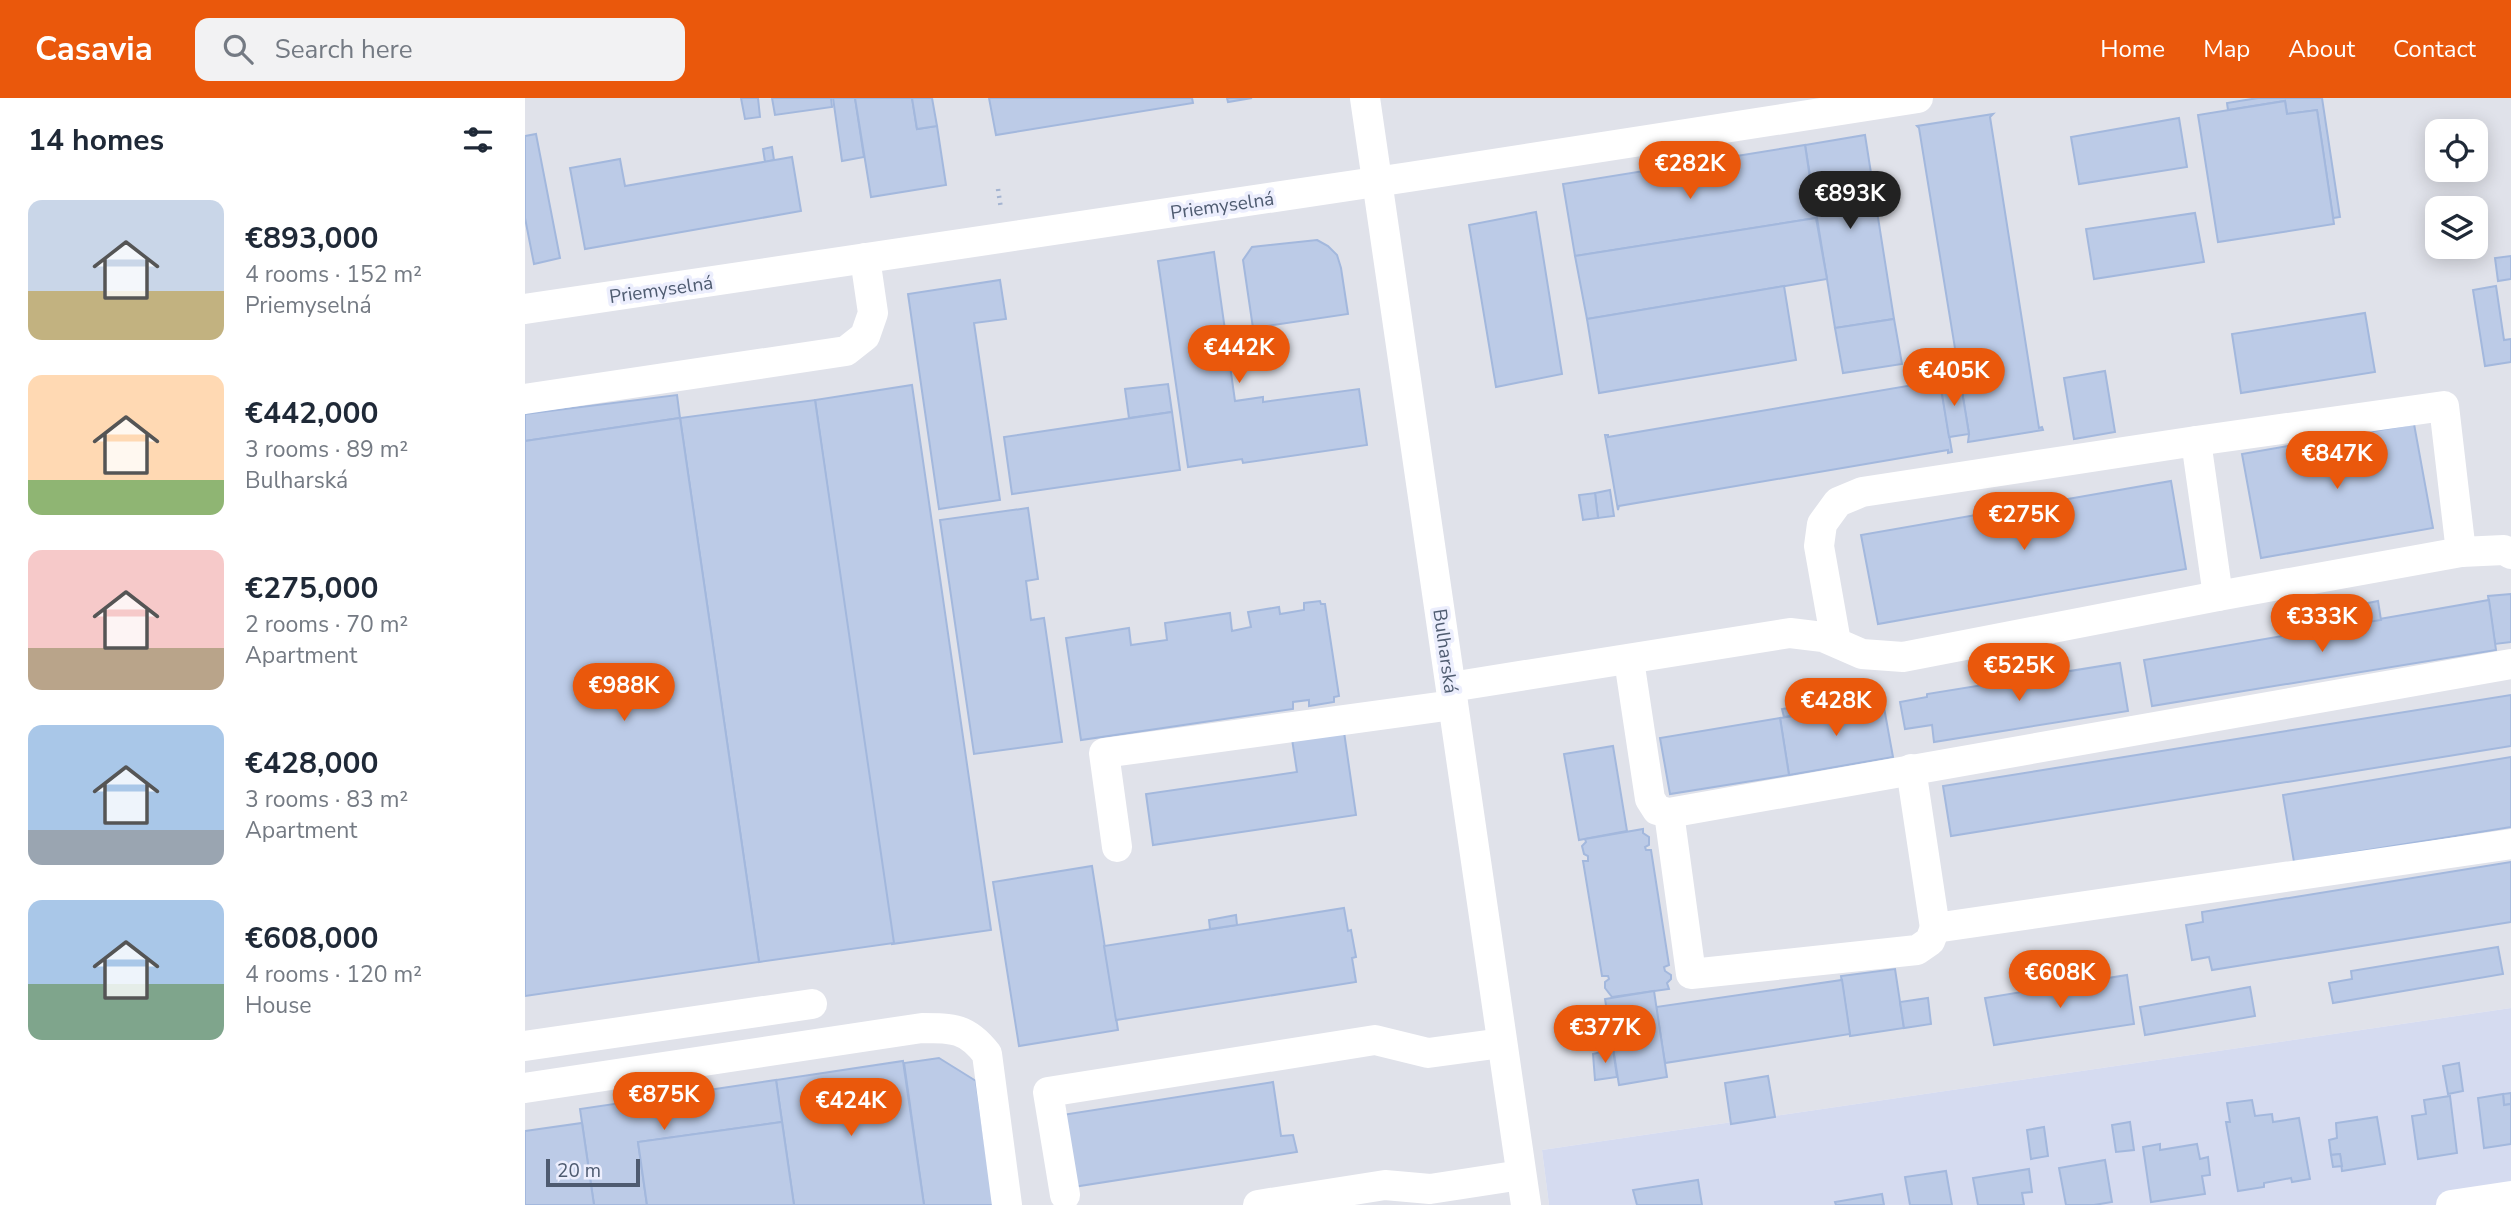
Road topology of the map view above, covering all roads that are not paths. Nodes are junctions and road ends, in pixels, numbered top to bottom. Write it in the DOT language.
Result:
graph roads {
  1 [pos="1365,98"];
  2 [pos="1918,98"];
  3 [pos="1378,182"];
  4 [pos="865,258"];
  5 [pos="525,309"];
  6 [pos="525,398"];
  7 [pos="2196,441"];
  8 [pos="2461,552"];
  9 [pos="2511,554"];
  10 [pos="2218,596"];
  11 [pos="1836,642"];
  12 [pos="1629,660"];
  13 [pos="2511,664"];
  14 [pos="1452,696"];
  15 [pos="1911,769"];
  16 [pos="1669,813"];
  17 [pos="2511,845"];
  18 [pos="1117,847"];
  19 [pos="1935,928"];
  20 [pos="812,1004"];
  21 [pos="1502,1043"];
  22 [pos="525,1046"];
  23 [pos="525,1088"];
  24 [pos="1521,1175"];
  25 [pos="1065,1195"];
  26 [pos="2511,1196"];
  27 [pos="1007,1205"];
  28 [pos="1258,1205"];
  29 [pos="1525,1205"];
  30 [pos="2451,1205"];
  1 -- 3 [label="street, Bulharská"];
  2 -- 3 [label="street, Priemyselná"];
  3 -- 4 [label="street, Priemyselná"];
  3 -- 14 [label="street, Bulharská"];
  4 -- 5 [label="street, Priemyselná"];
  4 -- 6 [label="street"];
  7 -- 8 [label="street"];
  7 -- 10 [label="street"];
  7 -- 11 [label="street"];
  8 -- 9 [label="street"];
  8 -- 10 [label="street"];
  10 -- 11 [label="street"];
  11 -- 12 [label="street"];
  12 -- 14 [label="street"];
  12 -- 16 [label="street"];
  13 -- 15 [label="street"];
  14 -- 18 [label="street"];
  14 -- 21 [label="street, Bulharská"];
  15 -- 16 [label="street"];
  15 -- 19 [label="street"];
  16 -- 19 [label="street"];
  17 -- 19 [label="street"];
  20 -- 22 [label="street"];
  21 -- 24 [label="street, Bulharská"];
  21 -- 25 [label="street"];
  23 -- 27 [label="street"];
  24 -- 28 [label="street"];
  24 -- 29 [label="street, Bulharská"];
  26 -- 30 [label="street"];
}
